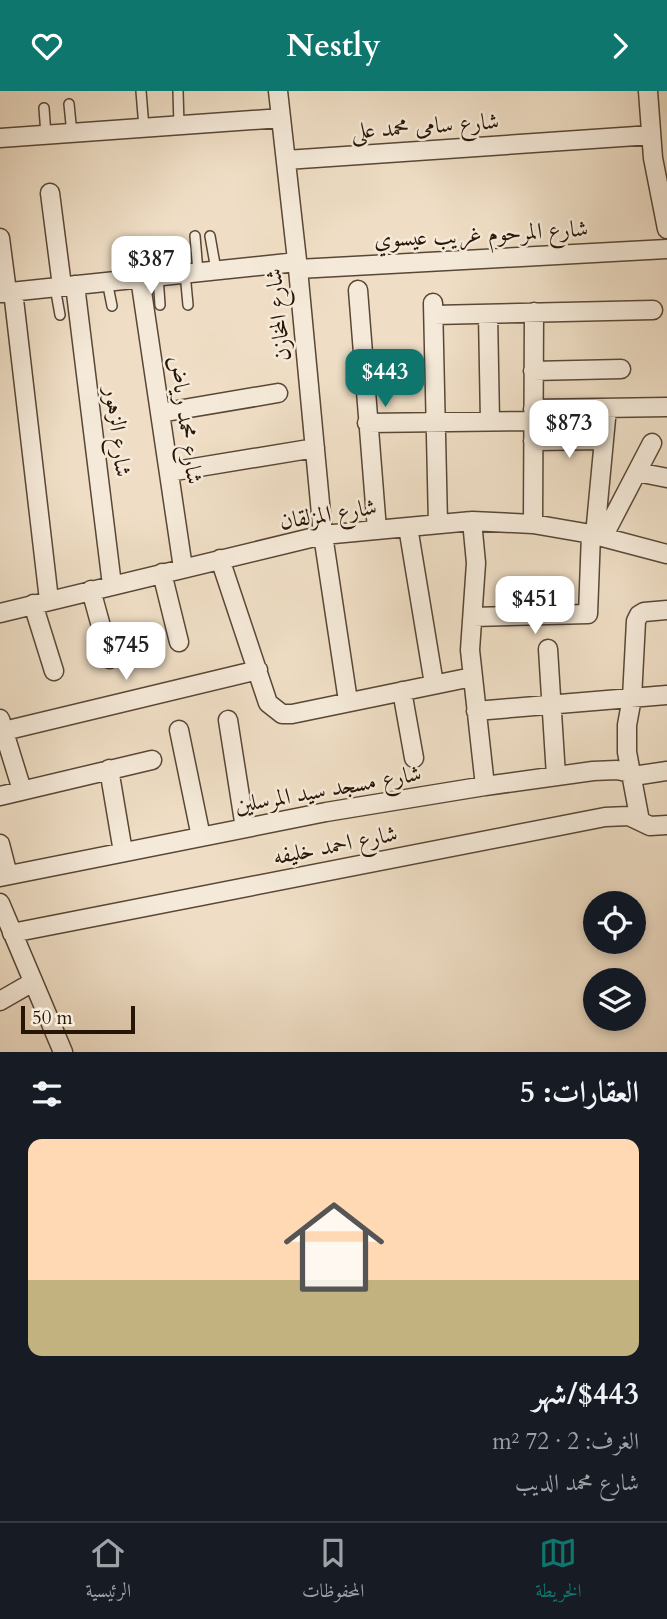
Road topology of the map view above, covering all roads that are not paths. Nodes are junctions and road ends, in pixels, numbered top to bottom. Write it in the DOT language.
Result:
graph roads {
  1 [pos="142,91"];
  2 [pos="178,91"];
  3 [pos="278,91"];
  4 [pos="648,91"];
  5 [pos="69,104"];
  6 [pos="44,109"];
  7 [pos="281,118"];
  8 [pos="179,125"];
  9 [pos="144,128"];
  10 [pos="72,134"];
  11 [pos="46,135"];
  12 [pos="651,135"];
  13 [pos="0,138"];
  14 [pos="286,160"];
  15 [pos="50,193"];
  16 [pos="667,229"];
  17 [pos="195,236"];
  18 [pos="209,236"];
  19 [pos="0,238"];
  20 [pos="667,249"];
  21 [pos="298,265"];
  22 [pos="216,270"];
  23 [pos="191,273"];
  24 [pos="158,276"];
  25 [pos="140,278"];
  26 [pos="107,281"];
  27 [pos="64,286"];
  28 [pos="358,290"];
  29 [pos="7,292"];
  30 [pos="160,305"];
  31 [pos="188,305"];
  32 [pos="112,306"];
  33 [pos="653,310"];
  34 [pos="534,312"];
  35 [pos="488,314"];
  36 [pos="60,316"];
  37 [pos="621,369"];
  38 [pos="533,371"];
  39 [pos="278,393"];
  40 [pos="667,407"];
  41 [pos="607,408"];
  42 [pos="160,413"];
  43 [pos="533,415"];
  44 [pos="489,421"];
  45 [pos="436,422"];
  46 [pos="367,423"];
  47 [pos="604,440"];
  48 [pos="533,441"];
  49 [pos="652,443"];
  50 [pos="315,448"];
  51 [pos="169,472"];
  52 [pos="637,472"];
  53 [pos="667,478"];
  54 [pos="472,521"];
  55 [pos="438,524"];
  56 [pos="533,524"];
  57 [pos="408,527"];
  58 [pos="377,530"];
  59 [pos="323,535"];
  60 [pos="596,536"];
  61 [pos="667,554"];
  62 [pos="220,559"];
  63 [pos="183,568"];
  64 [pos="162,573"];
  65 [pos="112,585"];
  66 [pos="91,590"];
  67 [pos="41,602"];
  68 [pos="667,610"];
  69 [pos="0,613"];
  70 [pos="473,617"];
  71 [pos="179,642"];
  72 [pos="548,649"];
  73 [pos="110,659"];
  74 [pos="258,670"];
  75 [pos="54,671"];
  76 [pos="472,677"];
  77 [pos="434,684"];
  78 [pos="401,691"];
  79 [pos="667,695"];
  80 [pos="632,698"];
  81 [pos="348,701"];
  82 [pos="551,704"];
  83 [pos="476,711"];
  84 [pos="228,720"];
  85 [pos="2,725"];
  86 [pos="179,730"];
  87 [pos="414,758"];
  88 [pos="152,760"];
  89 [pos="109,769"];
  90 [pos="667,771"];
  91 [pos="629,774"];
  92 [pos="556,776"];
  93 [pos="485,786"];
  94 [pos="22,790"];
  95 [pos="0,796"];
  96 [pos="640,821"];
  97 [pos="667,825"];
  98 [pos="245,828"];
  99 [pos="201,837"];
  100 [pos="0,843"];
  101 [pos="123,852"];
  102 [pos="4,876"];
  103 [pos="0,903"];
  104 [pos="12,933"];
  105 [pos="33,982"];
  106 [pos="0,1001"];
  107 [pos="63,1052"];
  1 -- 9 [label="lane"];
  2 -- 8 [label="lane"];
  3 -- 7 [label="street, شارع المخازن"];
  4 -- 12 [label="street"];
  5 -- 10 [label="lane"];
  6 -- 11 [label="lane"];
  7 -- 8 [label="street"];
  7 -- 14 [label="street, شارع المخازن"];
  8 -- 9 [label="street"];
  9 -- 10 [label="street"];
  10 -- 11 [label="street"];
  11 -- 13 [label="street"];
  12 -- 14 [label="street, شارع سامى محمد على"];
  12 -- 16 [label="street"];
  14 -- 21 [label="street, شارع المخازن"];
  15 -- 27 [label="street, شارع الزهور"];
  17 -- 23 [label="lane"];
  18 -- 22 [label="lane"];
  19 -- 29 [label="street"];
  20 -- 21 [label="street, شارع المرحوم غريب عيسوي"];
  21 -- 22 [label="street, شارع المرحوم غريب عيسوي"];
  21 -- 50 [label="street, شارع المخازن"];
  22 -- 23 [label="street, شارع المرحوم غريب عيسوي"];
  23 -- 24 [label="street, شارع المرحوم غريب عيسوي"];
  23 -- 31 [label="lane"];
  24 -- 25 [label="street, شارع المرحوم غريب عيسوي"];
  24 -- 30 [label="lane"];
  25 -- 26 [label="street, شارع المرحوم غريب عيسوي"];
  25 -- 42 [label="street, شارع محمد رياض"];
  26 -- 27 [label="street, شارع المرحوم غريب عيسوي"];
  26 -- 32 [label="lane"];
  27 -- 29 [label="street, شارع المرحوم غريب عيسوي"];
  27 -- 36 [label="lane"];
  27 -- 65 [label="street, شارع الزهور"];
  28 -- 46 [label="street"];
  29 -- 67 [label="street"];
  33 -- 34 [label="street"];
  34 -- 35 [label="street"];
  34 -- 38 [label="street"];
  35 -- 44 [label="street"];
  35 -- 45 [label="street"];
  37 -- 38 [label="street"];
  38 -- 43 [label="street"];
  39 -- 42 [label="street"];
  40 -- 41 [label="street"];
  41 -- 43 [label="street"];
  41 -- 47 [label="street"];
  42 -- 51 [label="street, شارع محمد رياض"];
  43 -- 44 [label="street"];
  43 -- 48 [label="street"];
  44 -- 45 [label="street"];
  45 -- 46 [label="street"];
  45 -- 55 [label="street"];
  46 -- 58 [label="street"];
  47 -- 48 [label="street"];
  47 -- 60 [label="street"];
  48 -- 56 [label="street"];
  49 -- 52 [label="street"];
  50 -- 51 [label="street"];
  50 -- 59 [label="street, شارع المخازن"];
  51 -- 63 [label="street, شارع محمد رياض"];
  52 -- 53 [label="street"];
  52 -- 60 [label="street"];
  54 -- 55 [label="street, شارع المزلقان"];
  54 -- 56 [label="street, شارع المزلقان"];
  54 -- 70 [label="street"];
  55 -- 57 [label="street, شارع المزلقان"];
  56 -- 60 [label="street, شارع المزلقان"];
  57 -- 58 [label="street, شارع المزلقان"];
  57 -- 77 [label="street"];
  58 -- 59 [label="street, شارع المزلقان"];
  59 -- 62 [label="street, شارع المزلقان"];
  59 -- 81 [label="street, شارع المخازن"];
  60 -- 61 [label="street, شارع المزلقان"];
  60 -- 70 [label="street"];
  62 -- 63 [label="street, شارع المزلقان"];
  62 -- 74 [label="street"];
  63 -- 64 [label="street, شارع المزلقان"];
  64 -- 65 [label="street, شارع المزلقان"];
  64 -- 71 [label="street"];
  65 -- 66 [label="street, شارع المزلقان"];
  66 -- 67 [label="street, شارع المزلقان"];
  66 -- 73 [label="street"];
  67 -- 69 [label="street, شارع المزلقان"];
  67 -- 75 [label="street"];
  68 -- 80 [label="street"];
  70 -- 76 [label="street"];
  72 -- 82 [label="street"];
  74 -- 81 [label="street"];
  74 -- 85 [label="street"];
  76 -- 77 [label="street"];
  76 -- 83 [label="street"];
  77 -- 78 [label="street"];
  78 -- 81 [label="street"];
  78 -- 87 [label="street"];
  79 -- 80 [label="street"];
  80 -- 82 [label="street"];
  80 -- 91 [label="street"];
  82 -- 83 [label="street"];
  82 -- 92 [label="street"];
  83 -- 93 [label="street"];
  84 -- 98 [label="street"];
  85 -- 94 [label="street"];
  86 -- 99 [label="street"];
  88 -- 89 [label="street"];
  89 -- 94 [label="street"];
  89 -- 101 [label="street"];
  90 -- 91 [label="street, شارع مسجد سيد المرسلين"];
  91 -- 92 [label="street, شارع مسجد سيد المرسلين"];
  91 -- 96 [label="street"];
  92 -- 93 [label="street, شارع مسجد سيد المرسلين"];
  93 -- 98 [label="street, شارع مسجد سيد المرسلين"];
  94 -- 95 [label="street"];
  96 -- 97 [label="street, شارع احمد خليفه"];
  96 -- 104 [label="street, شارع احمد خليفه"];
  98 -- 99 [label="street, شارع مسجد سيد المرسلين"];
  99 -- 101 [label="street, شارع مسجد سيد المرسلين"];
  100 -- 102 [label="street"];
  101 -- 102 [label="street, شارع مسجد سيد المرسلين"];
  103 -- 104 [label="street"];
  104 -- 105 [label="street"];
  105 -- 106 [label="street"];
  105 -- 107 [label="street"];
}
